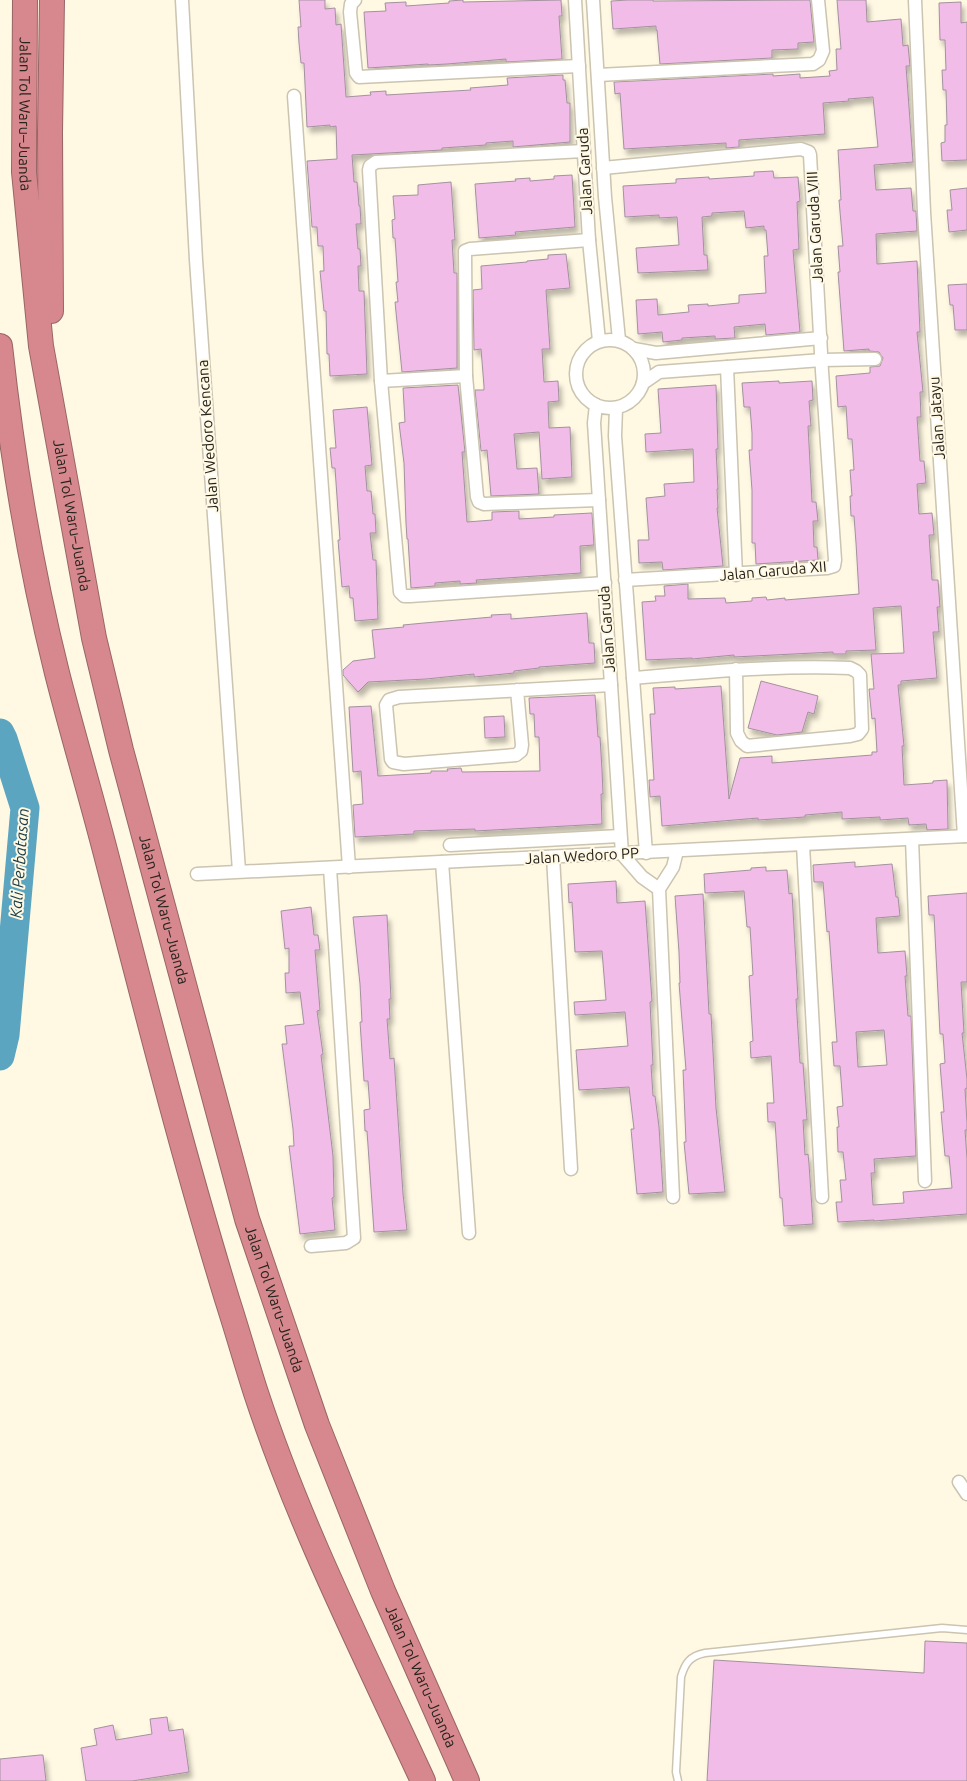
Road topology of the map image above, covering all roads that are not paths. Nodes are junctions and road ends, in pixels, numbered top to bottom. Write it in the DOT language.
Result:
graph roads {
  1 [pos="24,0"];
  2 [pos="52,0"];
  3 [pos="182,0"];
  4 [pos="355,0"];
  5 [pos="575,0"];
  6 [pos="593,0"];
  7 [pos="818,0"];
  8 [pos="915,0"];
  9 [pos="579,66"];
  10 [pos="598,75"];
  11 [pos="294,96"];
  12 [pos="581,104"];
  13 [pos="599,104"];
  14 [pos="584,151"];
  15 [pos="603,168"];
  16 [pos="605,197"];
  17 [pos="587,198"];
  18 [pos="589,240"];
  19 [pos="821,338"];
  20 [pos="619,340"];
  21 [pos="599,341"];
  22 [pos="762,343"];
  23 [pos="0,346"];
  24 [pos="42,346"];
  25 [pos="634,349"];
  26 [pos="691,350"];
  27 [pos="875,359"];
  28 [pos="822,360"];
  29 [pos="764,364"];
  30 [pos="727,367"];
  31 [pos="693,369"];
  32 [pos="466,376"];
  33 [pos="381,381"];
  34 [pos="643,383"];
  35 [pos="596,405"];
  36 [pos="616,408"];
  37 [pos="599,500"];
  38 [pos="623,538"];
  39 [pos="602,540"];
  40 [pos="736,575"];
  41 [pos="626,580"];
  42 [pos="604,583"];
  43 [pos="608,645"];
  44 [pos="630,645"];
  45 [pos="736,669"];
  46 [pos="632,678"];
  47 [pos="611,685"];
  48 [pos="517,690"];
  49 [pos="642,799"];
  50 [pos="618,800"];
  51 [pos="620,836"];
  52 [pos="966,836"];
  53 [pos="912,839"];
  54 [pos="450,845"];
  55 [pos="802,845"];
  56 [pos="677,851"];
  57 [pos="646,852"];
  58 [pos="622,854"];
  59 [pos="553,857"];
  60 [pos="442,862"];
  61 [pos="349,867"];
  62 [pos="330,868"];
  63 [pos="239,871"];
  64 [pos="197,874"];
  65 [pos="659,889"];
  66 [pos="572,1169"];
  67 [pos="925,1181"];
  68 [pos="674,1197"];
  69 [pos="822,1197"];
  70 [pos="469,1233"];
  71 [pos="311,1246"];
  72 [pos="959,1482"];
  73 [pos="967,1494"];
  74 [pos="967,1630"];
  75 [pos="423,1781"];
  76 [pos="467,1781"];
  77 [pos="678,1781"];
  1 -- 24 [label="highway, Jalan Tol Waru–Juanda"];
  2 -- 24 [label="highway"];
  3 -- 63 [label="street, Jalan Wedoro Kencana"];
  4 -- 9 [label="street"];
  5 -- 9 [label="street, Jalan Garuda"];
  6 -- 10 [label="street, Jalan Garuda"];
  7 -- 10 [label="street"];
  8 -- 52 [label="street, Jalan Jatayu"];
  9 -- 12 [label="street, Jalan Garuda"];
  10 -- 13 [label="street, Jalan Garuda"];
  11 -- 61 [label="street"];
  12 -- 13 [label="street"];
  12 -- 14 [label="street, Jalan Garuda"];
  13 -- 15 [label="street, Jalan Garuda"];
  14 -- 17 [label="street, Jalan Garuda"];
  14 -- 33 [label="street"];
  15 -- 16 [label="street, Jalan Garuda"];
  15 -- 19 [label="street, Jalan Garuda VIII"];
  16 -- 17 [label="street"];
  16 -- 20 [label="street, Jalan Garuda"];
  17 -- 18 [label="street, Jalan Garuda"];
  18 -- 21 [label="street, Jalan Garuda"];
  18 -- 32 [label="street"];
  19 -- 22 [label="street"];
  19 -- 28 [label="street, Jalan Garuda VIII"];
  20 -- 21 [label="street"];
  20 -- 25 [label="street"];
  21 -- 35 [label="street"];
  22 -- 26 [label="street"];
  22 -- 29 [label="street"];
  23 -- 75 [label="highway"];
  24 -- 76 [label="highway, Jalan Tol Waru–Juanda"];
  25 -- 26 [label="street"];
  25 -- 34 [label="street"];
  26 -- 31 [label="street"];
  27 -- 28 [label="street"];
  28 -- 29 [label="street"];
  28 -- 40 [label="street, Jalan Garuda XII"];
  29 -- 30 [label="street"];
  30 -- 31 [label="street"];
  30 -- 40 [label="street"];
  31 -- 34 [label="street"];
  32 -- 33 [label="street"];
  32 -- 37 [label="street"];
  33 -- 42 [label="street"];
  34 -- 36 [label="street"];
  35 -- 36 [label="street"];
  35 -- 37 [label="street, Jalan Garuda"];
  36 -- 38 [label="street, Jalan Garuda"];
  37 -- 39 [label="street, Jalan Garuda"];
  38 -- 39 [label="street"];
  38 -- 41 [label="street, Jalan Garuda"];
  39 -- 42 [label="street, Jalan Garuda"];
  40 -- 41 [label="street, Jalan Garuda XII"];
  41 -- 44 [label="street, Jalan Garuda"];
  42 -- 43 [label="street, Jalan Garuda"];
  43 -- 44 [label="street"];
  43 -- 47 [label="street, Jalan Garuda"];
  44 -- 46 [label="street, Jalan Garuda"];
  45 -- 45 [label="street"];
  45 -- 46 [label="street"];
  46 -- 49 [label="street, Jalan Garuda"];
  47 -- 48 [label="street"];
  47 -- 50 [label="street, Jalan Garuda"];
  48 -- 48 [label="street"];
  49 -- 50 [label="street"];
  49 -- 57 [label="street, Jalan Garuda"];
  50 -- 51 [label="street, Jalan Garuda"];
  51 -- 54 [label="street"];
  51 -- 58 [label="street, Jalan Garuda"];
  52 -- 53 [label="street, Jalan Wedoro PP"];
  53 -- 55 [label="street, Jalan Wedoro PP"];
  53 -- 67 [label="street"];
  55 -- 56 [label="street, Jalan Wedoro PP"];
  55 -- 69 [label="street"];
  56 -- 57 [label="street, Jalan Wedoro PP"];
  56 -- 65 [label="street"];
  57 -- 58 [label="street, Jalan Wedoro PP"];
  58 -- 59 [label="street, Jalan Wedoro PP"];
  58 -- 65 [label="street"];
  59 -- 60 [label="street, Jalan Wedoro PP"];
  59 -- 66 [label="street"];
  60 -- 61 [label="street, Jalan Wedoro PP"];
  60 -- 70 [label="street"];
  61 -- 62 [label="street, Jalan Wedoro PP"];
  62 -- 63 [label="street, Jalan Wedoro PP"];
  62 -- 71 [label="street"];
  63 -- 64 [label="street, Jalan Wedoro PP"];
  65 -- 68 [label="street"];
  72 -- 73 [label="street"];
  74 -- 77 [label="lane"];
}
